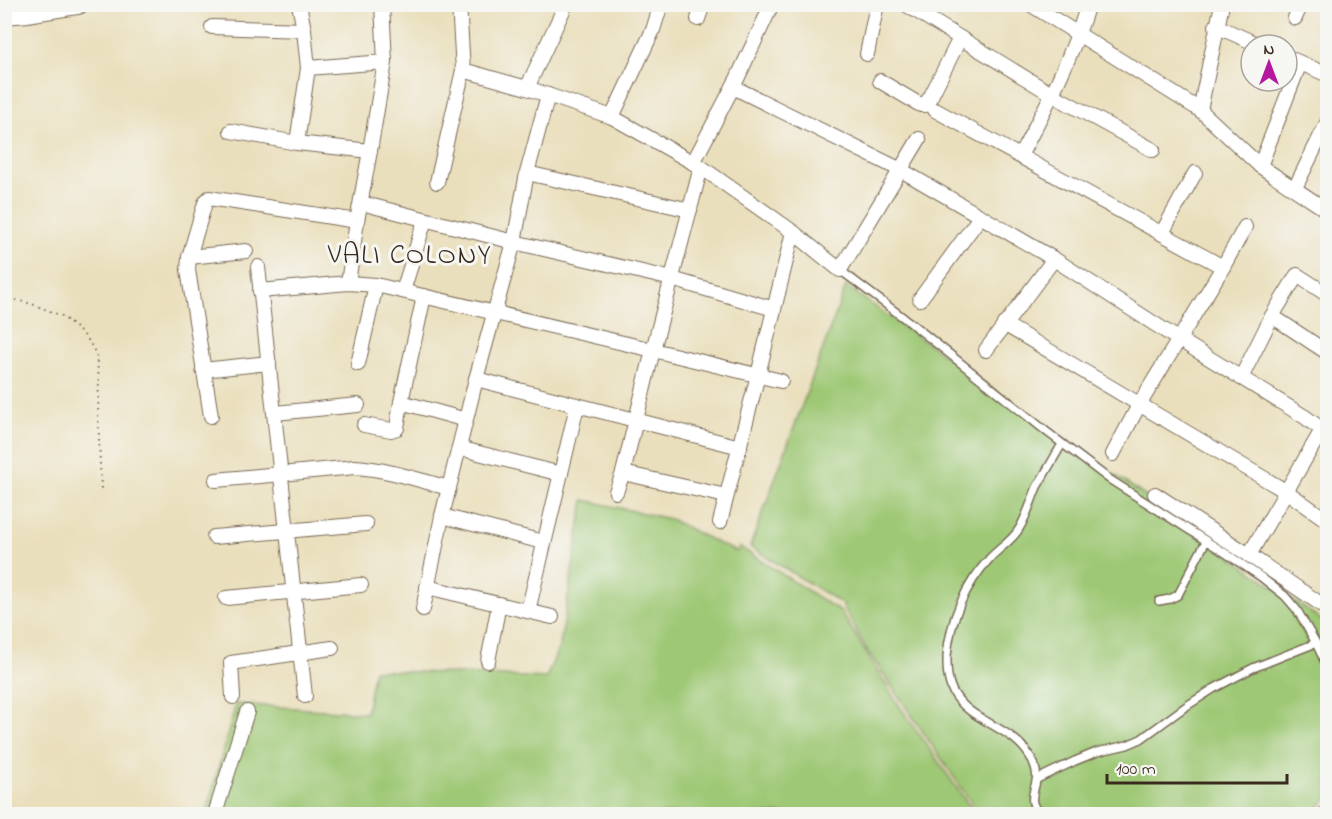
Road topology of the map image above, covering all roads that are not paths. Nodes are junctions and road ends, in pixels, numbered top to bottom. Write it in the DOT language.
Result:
graph roads {
  1 [pos="78,4"];
  2 [pos="299,4"];
  3 [pos="382,4"];
  4 [pos="459,4"];
  5 [pos="566,4"];
  6 [pos="661,4"];
  7 [pos="703,4"];
  8 [pos="772,4"];
  9 [pos="877,4"];
  10 [pos="905,4"];
  11 [pos="1030,4"];
  12 [pos="1088,4"];
  13 [pos="1222,4"];
  14 [pos="1301,4"];
  15 [pos="28,8"];
  16 [pos="4,14"];
  17 [pos="1295,18"];
  18 [pos="698,19"];
  19 [pos="1216,26"];
  20 [pos="212,27"];
  21 [pos="304,30"];
  22 [pos="1079,34"];
  23 [pos="1239,36"];
  24 [pos="960,38"];
  25 [pos="867,54"];
  26 [pos="385,62"];
  27 [pos="1299,63"];
  28 [pos="308,68"];
  29 [pos="463,70"];
  30 [pos="1328,75"];
  31 [pos="880,81"];
  32 [pos="733,87"];
  33 [pos="527,88"];
  34 [pos="1283,93"];
  35 [pos="548,95"];
  36 [pos="1053,95"];
  37 [pos="935,110"];
  38 [pos="1200,110"];
  39 [pos="612,117"];
  40 [pos="1328,121"];
  41 [pos="231,131"];
  42 [pos="919,139"];
  43 [pos="297,143"];
  44 [pos="1153,150"];
  45 [pos="370,151"];
  46 [pos="1020,156"];
  47 [pos="697,165"];
  48 [pos="1260,166"];
  49 [pos="901,170"];
  50 [pos="527,173"];
  51 [pos="1195,173"];
  52 [pos="436,182"];
  53 [pos="1295,188"];
  54 [pos="360,202"];
  55 [pos="690,210"];
  56 [pos="1328,211"];
  57 [pos="980,217"];
  58 [pos="425,220"];
  59 [pos="357,221"];
  60 [pos="1245,227"];
  61 [pos="792,232"];
  62 [pos="1162,233"];
  63 [pos="514,242"];
  64 [pos="246,251"];
  65 [pos="189,257"];
  66 [pos="1054,259"];
  67 [pos="258,267"];
  68 [pos="1223,267"];
  69 [pos="840,270"];
  70 [pos="672,279"];
  71 [pos="348,283"];
  72 [pos="376,285"];
  73 [pos="260,291"];
  74 [pos="403,291"];
  75 [pos="1328,295"];
  76 [pos="424,296"];
  77 [pos="920,299"];
  78 [pos="774,309"];
  79 [pos="494,314"];
  80 [pos="1272,316"];
  81 [pos="1004,324"];
  82 [pos="1178,339"];
  83 [pos="653,350"];
  84 [pos="986,350"];
  85 [pos="1328,353"];
  86 [pos="269,363"];
  87 [pos="358,364"];
  88 [pos="203,370"];
  89 [pos="758,375"];
  90 [pos="1240,378"];
  91 [pos="476,379"];
  92 [pos="782,381"];
  93 [pos="401,402"];
  94 [pos="358,405"];
  95 [pos="1138,405"];
  96 [pos="577,406"];
  97 [pos="274,414"];
  98 [pos="211,416"];
  99 [pos="466,420"];
  100 [pos="636,421"];
  101 [pos="364,425"];
  102 [pos="1325,432"];
  103 [pos="1062,444"];
  104 [pos="740,447"];
  105 [pos="459,448"];
  106 [pos="1113,454"];
  107 [pos="623,473"];
  108 [pos="281,474"];
  109 [pos="561,474"];
  110 [pos="216,480"];
  111 [pos="449,488"];
  112 [pos="616,492"];
  113 [pos="1287,492"];
  114 [pos="1155,494"];
  115 [pos="726,496"];
  116 [pos="442,516"];
  117 [pos="1328,521"];
  118 [pos="720,522"];
  119 [pos="366,524"];
  120 [pos="288,531"];
  121 [pos="214,537"];
  122 [pos="1206,541"];
  123 [pos="543,542"];
  124 [pos="1249,555"];
  125 [pos="361,585"];
  126 [pos="427,587"];
  127 [pos="294,591"];
  128 [pos="226,598"];
  129 [pos="1159,601"];
  130 [pos="499,604"];
  131 [pos="423,609"];
  132 [pos="1328,609"];
  133 [pos="528,611"];
  134 [pos="552,617"];
  135 [pos="1316,643"];
  136 [pos="332,648"];
  137 [pos="301,652"];
  138 [pos="488,661"];
  139 [pos="1328,669"];
  140 [pos="305,696"];
  141 [pos="233,697"];
  142 [pos="247,712"];
  143 [pos="1037,780"];
  144 [pos="215,814"];
  145 [pos="1040,814"];
  1 -- 15 [label="street"];
  2 -- 21 [label="street"];
  3 -- 26 [label="street"];
  4 -- 29 [label="street"];
  5 -- 33 [label="street"];
  6 -- 39 [label="street"];
  7 -- 18 [label="street"];
  8 -- 32 [label="street"];
  9 -- 25 [label="street"];
  10 -- 24 [label="street"];
  11 -- 22 [label="street"];
  12 -- 22 [label="street"];
  13 -- 19 [label="street"];
  14 -- 17 [label="street"];
  15 -- 16 [label="street"];
  19 -- 23 [label="street"];
  19 -- 38 [label="street"];
  20 -- 21 [label="street"];
  21 -- 28 [label="street"];
  22 -- 36 [label="street"];
  22 -- 38 [label="street"];
  24 -- 31 [label="street"];
  24 -- 36 [label="street"];
  26 -- 28 [label="street"];
  26 -- 45 [label="street"];
  27 -- 30 [label="street"];
  28 -- 43 [label="street"];
  29 -- 33 [label="street"];
  29 -- 52 [label="street"];
  32 -- 47 [label="street"];
  32 -- 49 [label="street"];
  33 -- 35 [label="street"];
  34 -- 48 [label="street"];
  35 -- 39 [label="street"];
  35 -- 50 [label="street"];
  36 -- 44 [label="street"];
  36 -- 46 [label="street"];
  37 -- 46 [label="street"];
  38 -- 48 [label="street"];
  39 -- 47 [label="street"];
  40 -- 53 [label="street"];
  41 -- 43 [label="street"];
  42 -- 49 [label="street"];
  43 -- 45 [label="street"];
  45 -- 54 [label="street"];
  46 -- 62 [label="street"];
  47 -- 55 [label="street"];
  47 -- 61 [label="street"];
  48 -- 53 [label="street"];
  49 -- 57 [label="street"];
  49 -- 69 [label="street"];
  50 -- 55 [label="street"];
  50 -- 63 [label="street"];
  51 -- 62 [label="street"];
  53 -- 56 [label="street"];
  54 -- 58 [label="street"];
  54 -- 59 [label="street"];
  55 -- 70 [label="street"];
  57 -- 66 [label="street"];
  57 -- 77 [label="street"];
  58 -- 63 [label="street"];
  58 -- 74 [label="street"];
  59 -- 65 [label="street"];
  59 -- 71 [label="street"];
  60 -- 68 [label="street"];
  61 -- 69 [label="street"];
  61 -- 78 [label="street"];
  62 -- 68 [label="street"];
  63 -- 70 [label="street"];
  63 -- 79 [label="street"];
  64 -- 65 [label="street"];
  65 -- 88 [label="street"];
  66 -- 81 [label="street"];
  66 -- 82 [label="street"];
  67 -- 73 [label="street"];
  68 -- 82 [label="street"];
  69 -- 103 [label="lane"];
  70 -- 78 [label="street"];
  70 -- 83 [label="street"];
  71 -- 72 [label="street"];
  71 -- 73 [label="street"];
  72 -- 74 [label="street"];
  72 -- 87 [label="street"];
  73 -- 86 [label="street"];
  74 -- 76 [label="street"];
  75 -- 80 [label="street"];
  76 -- 79 [label="street"];
  76 -- 93 [label="street"];
  78 -- 89 [label="street"];
  79 -- 83 [label="street"];
  79 -- 91 [label="street"];
  80 -- 85 [label="street"];
  80 -- 90 [label="street"];
  81 -- 84 [label="street"];
  81 -- 95 [label="street"];
  82 -- 90 [label="street"];
  82 -- 95 [label="street"];
  83 -- 89 [label="street"];
  83 -- 100 [label="street"];
  86 -- 88 [label="street"];
  86 -- 97 [label="street"];
  88 -- 98 [label="street"];
  89 -- 92 [label="street"];
  89 -- 104 [label="street"];
  90 -- 102 [label="street"];
  91 -- 96 [label="street"];
  91 -- 99 [label="street"];
  93 -- 99 [label="street"];
  93 -- 101 [label="street"];
  94 -- 97 [label="street"];
  95 -- 106 [label="street"];
  95 -- 113 [label="street"];
  96 -- 100 [label="street"];
  96 -- 109 [label="street"];
  97 -- 108 [label="street"];
  99 -- 105 [label="street"];
  100 -- 104 [label="street"];
  100 -- 107 [label="street"];
  102 -- 113 [label="street"];
  103 -- 122 [label="lane"];
  103 -- 143 [label="lane"];
  104 -- 115 [label="street"];
  105 -- 109 [label="street"];
  105 -- 111 [label="street"];
  107 -- 112 [label="street"];
  107 -- 115 [label="street"];
  108 -- 110 [label="street"];
  108 -- 111 [label="street"];
  108 -- 120 [label="street"];
  109 -- 123 [label="street"];
  111 -- 116 [label="street"];
  113 -- 117 [label="street"];
  113 -- 124 [label="street"];
  114 -- 124 [label="street"];
  115 -- 118 [label="street"];
  116 -- 123 [label="street"];
  116 -- 126 [label="street"];
  119 -- 120 [label="street"];
  120 -- 121 [label="street"];
  120 -- 127 [label="street"];
  122 -- 129 [label="lane"];
  122 -- 135 [label="lane"];
  123 -- 133 [label="street"];
  124 -- 132 [label="street"];
  125 -- 127 [label="street"];
  126 -- 130 [label="street"];
  126 -- 131 [label="street"];
  127 -- 128 [label="street"];
  127 -- 137 [label="street"];
  130 -- 133 [label="street"];
  130 -- 138 [label="street"];
  133 -- 134 [label="street"];
  135 -- 139 [label="lane"];
  135 -- 143 [label="lane"];
  136 -- 137 [label="street"];
  137 -- 140 [label="street"];
  137 -- 141 [label="street"];
  142 -- 144 [label="street"];
  143 -- 145 [label="lane"];
}
